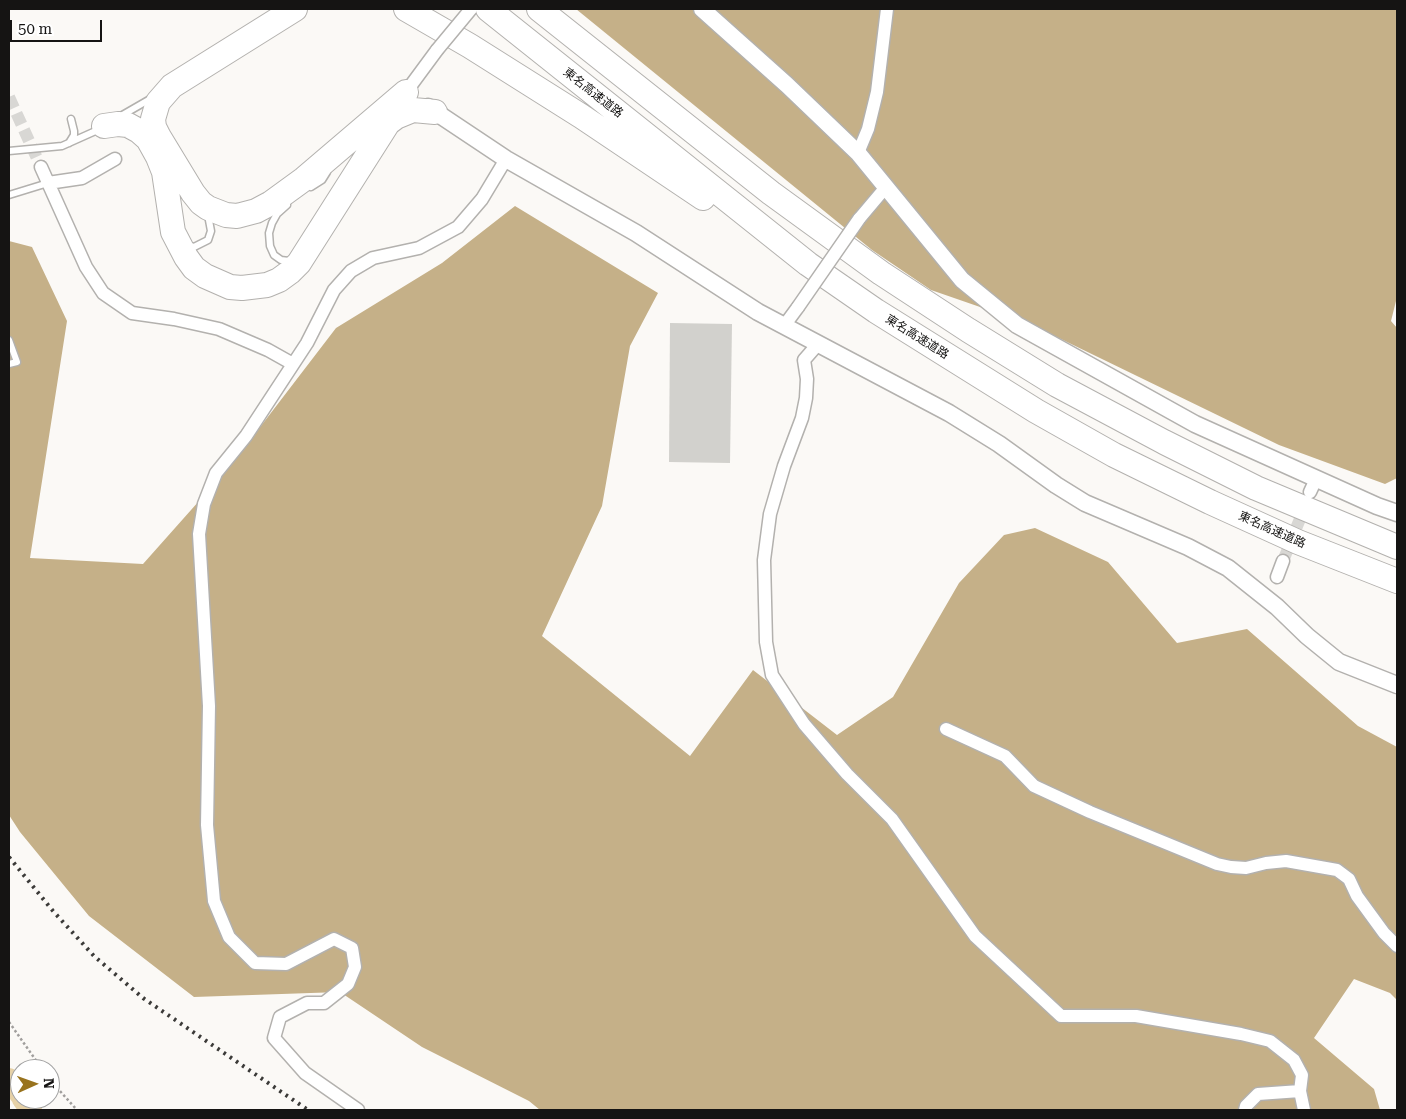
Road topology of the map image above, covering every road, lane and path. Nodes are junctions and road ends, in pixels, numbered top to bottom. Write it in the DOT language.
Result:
graph roads {
  1 [pos="295,9"];
  2 [pos="406,9"];
  3 [pos="471,9"];
  4 [pos="488,9"];
  5 [pos="539,9"];
  6 [pos="553,9"];
  7 [pos="702,9"];
  8 [pos="887,9"];
  9 [pos="632,83"];
  10 [pos="172,86"];
  11 [pos="406,92"];
  12 [pos="435,112"];
  13 [pos="71,119"];
  14 [pos="104,126"];
  15 [pos="62,146"];
  16 [pos="9,151"];
  17 [pos="858,153"];
  18 [pos="331,157"];
  19 [pos="115,159"];
  20 [pos="506,159"];
  21 [pos="41,166"];
  22 [pos="48,183"];
  23 [pos="886,187"];
  24 [pos="307,191"];
  25 [pos="9,195"];
  26 [pos="292,201"];
  27 [pos="201,203"];
  28 [pos="173,232"];
  29 [pos="305,254"];
  30 [pos="808,264"];
  31 [pos="784,326"];
  32 [pos="9,340"];
  33 [pos="818,344"];
  34 [pos="9,364"];
  35 [pos="293,364"];
  36 [pos="1397,513"];
  37 [pos="1397,547"];
  38 [pos="1283,561"];
  39 [pos="1277,577"];
  40 [pos="1397,581"];
  41 [pos="1397,685"];
  42 [pos="946,729"];
  43 [pos="1397,946"];
  44 [pos="9,1022"];
  45 [pos="35,1059"];
  46 [pos="60,1091"];
  47 [pos="1300,1091"];
  48 [pos="77,1110"];
  49 [pos="358,1110"];
  50 [pos="1245,1110"];
  51 [pos="1304,1110"];
  1 -- 10 [label="highway"];
  2 -- 30 [label="highway"];
  3 -- 11 [label="street, bridge"];
  4 -- 30 [label="highway, 東名高速道路"];
  5 -- 9 [label="highway"];
  6 -- 9 [label="highway"];
  7 -- 17 [label="street"];
  8 -- 17 [label="street"];
  9 -- 37 [label="highway"];
  10 -- 14 [label="lane"];
  10 -- 27 [label="highway"];
  11 -- 12 [label="street"];
  11 -- 18 [label="highway"];
  12 -- 20 [label="street"];
  12 -- 29 [label="highway"];
  13 -- 15 [label="lane"];
  14 -- 15 [label="lane"];
  14 -- 28 [label="highway"];
  15 -- 16 [label="lane"];
  17 -- 23 [label="street"];
  18 -- 24 [label="lane"];
  18 -- 27 [label="highway"];
  19 -- 22 [label="street"];
  20 -- 31 [label="street"];
  20 -- 35 [label="street"];
  21 -- 22 [label="street"];
  22 -- 25 [label="lane"];
  22 -- 35 [label="street"];
  23 -- 31 [label="street, bridge"];
  23 -- 36 [label="street"];
  26 -- 29 [label="lane"];
  27 -- 28 [label="lane"];
  28 -- 29 [label="highway"];
  30 -- 40 [label="highway, 東名高速道路"];
  31 -- 33 [label="street"];
  32 -- 34 [label="lane"];
  33 -- 41 [label="street"];
  33 -- 47 [label="street"];
  35 -- 49 [label="street"];
  38 -- 39 [label="street"];
  42 -- 43 [label="street"];
  44 -- 45 [label="path"];
  46 -- 48 [label="path"];
  47 -- 50 [label="street"];
  47 -- 51 [label="street"];
}
